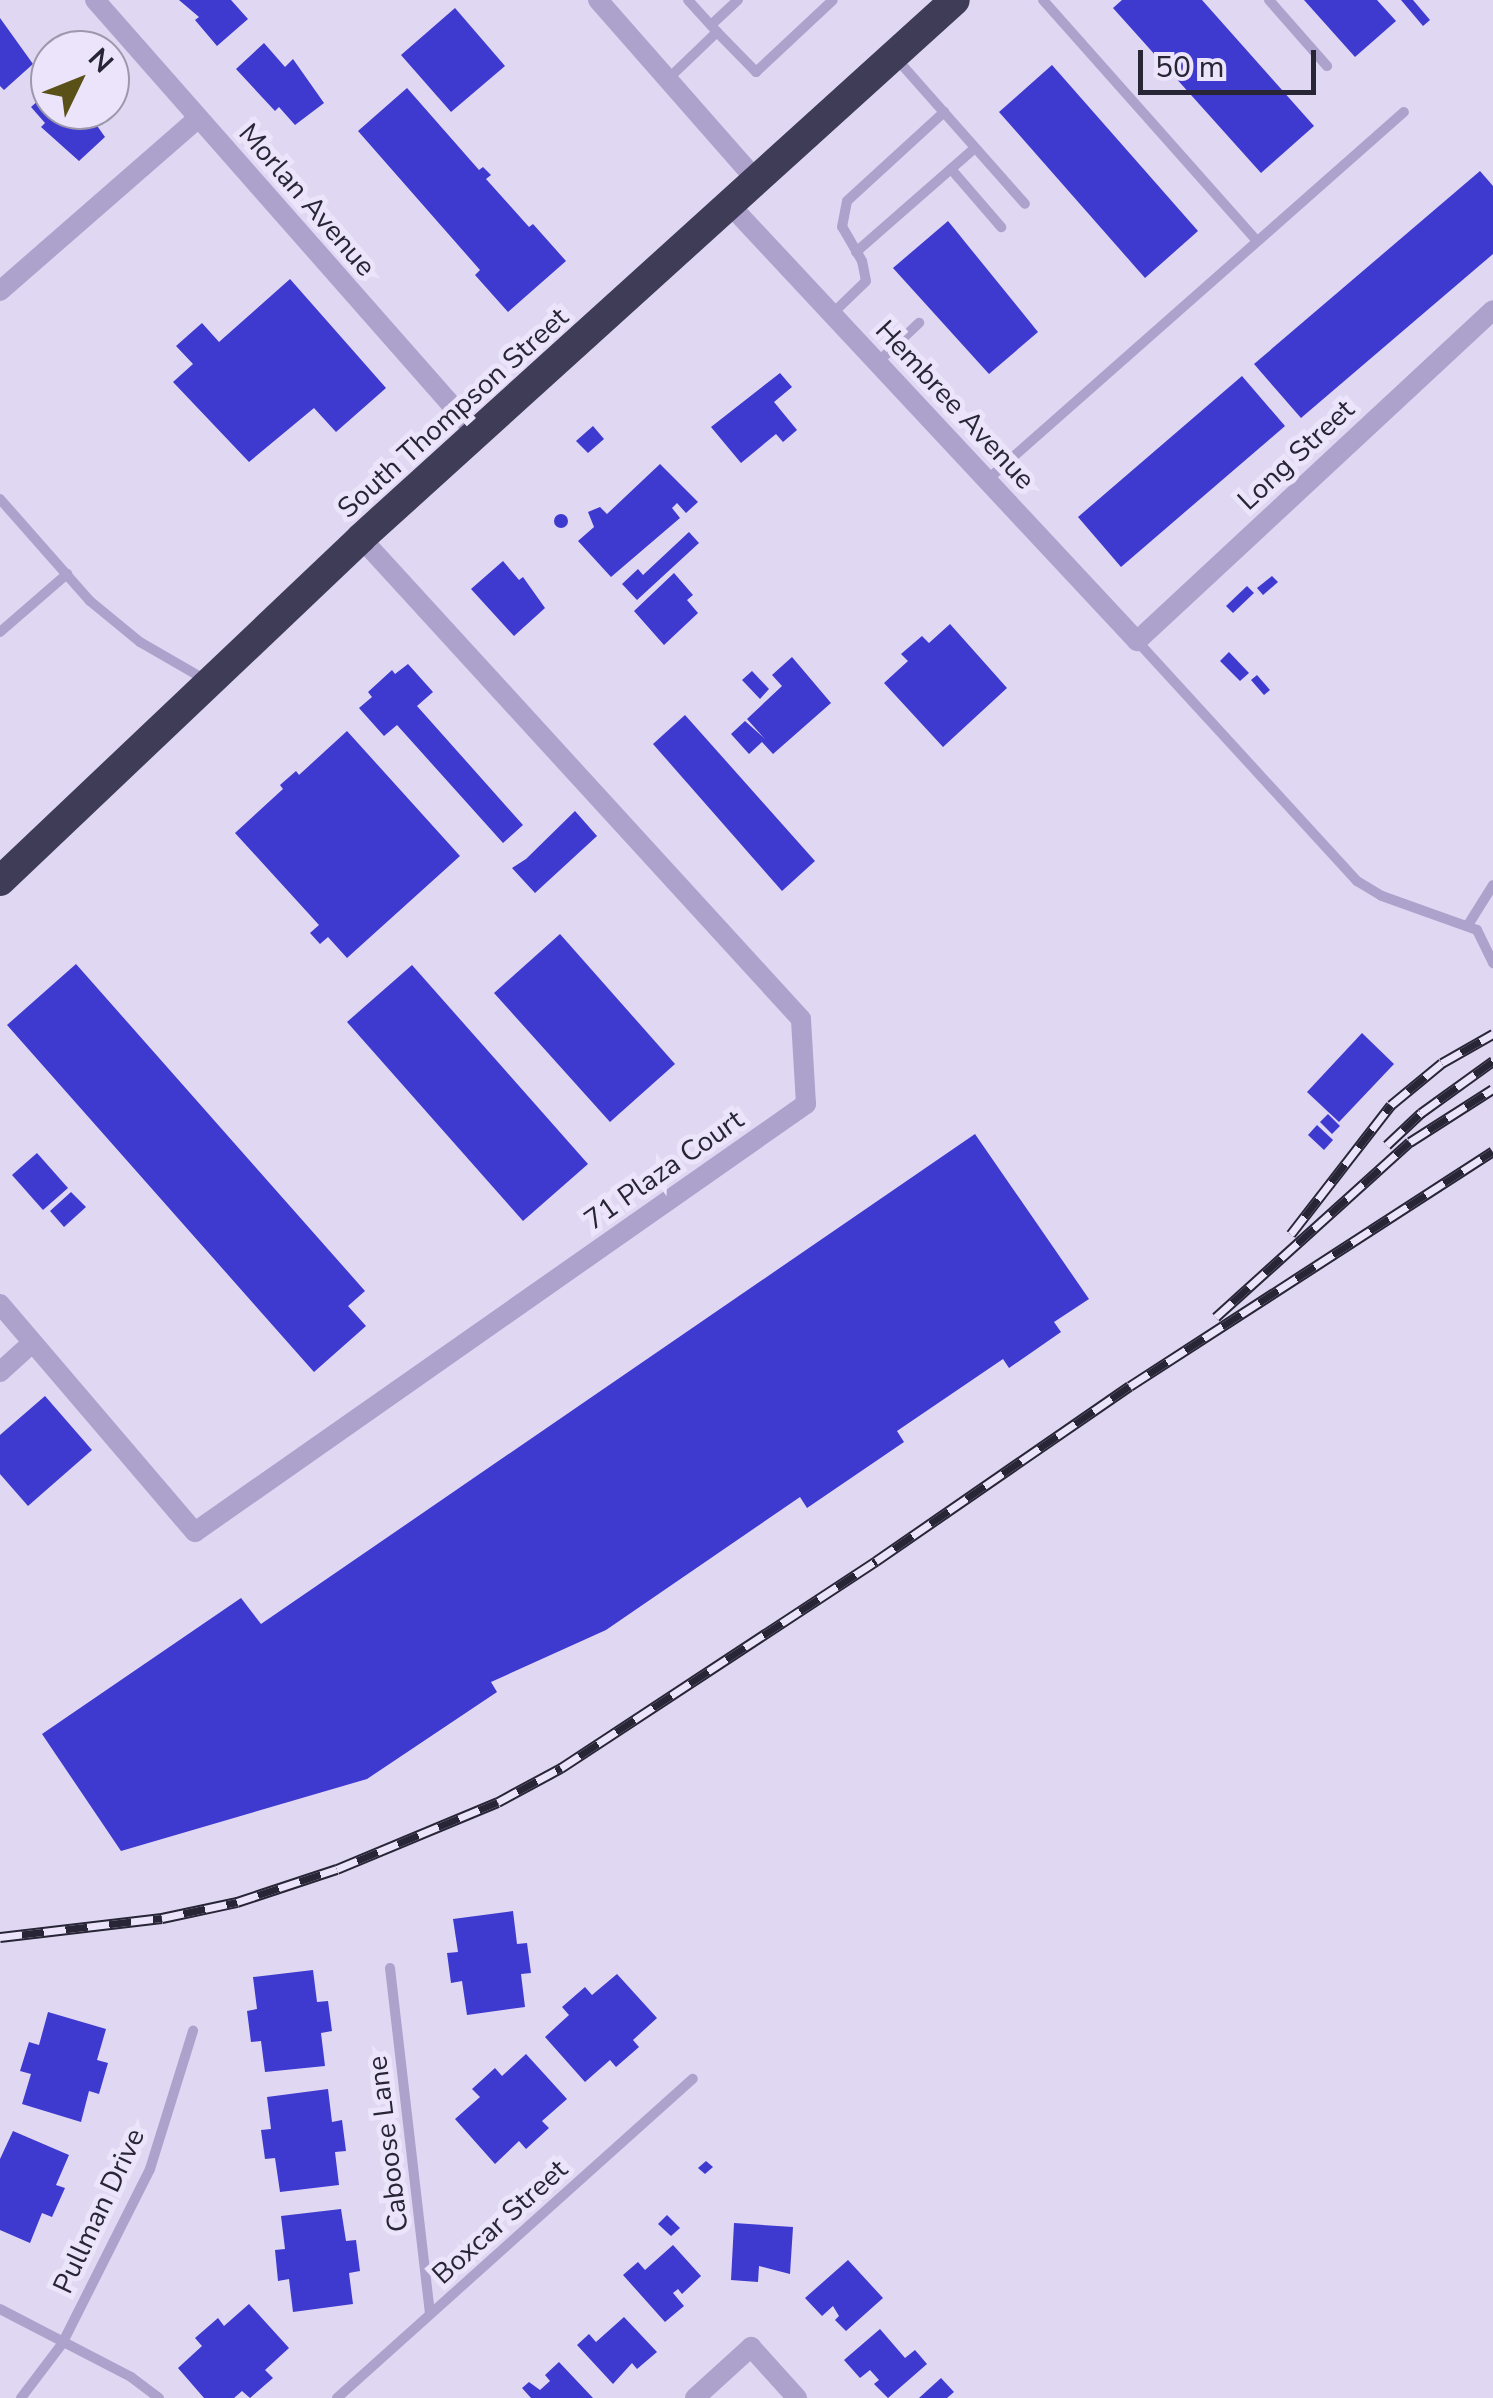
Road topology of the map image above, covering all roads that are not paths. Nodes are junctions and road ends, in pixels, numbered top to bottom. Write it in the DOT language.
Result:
graph roads {
  1 [pos="95,0"];
  2 [pos="598,0"];
  3 [pos="688,0"];
  4 [pos="738,0"];
  5 [pos="834,0"];
  6 [pos="955,0"];
  7 [pos="1043,0"];
  8 [pos="1268,0"];
  9 [pos="714,28"];
  10 [pos="894,56"];
  11 [pos="1327,66"];
  12 [pos="668,79"];
  13 [pos="944,112"];
  14 [pos="1404,112"];
  15 [pos="198,118"];
  16 [pos="975,148"];
  17 [pos="950,169"];
  18 [pos="758,182"];
  19 [pos="1025,204"];
  20 [pos="732,206"];
  21 [pos="1001,226"];
  22 [pos="1256,240"];
  23 [pos="856,252"];
  24 [pos="0,291"];
  25 [pos="1493,310"];
  26 [pos="832,314"];
  27 [pos="919,323"];
  28 [pos="877,362"];
  29 [pos="478,436"];
  30 [pos="987,480"];
  31 [pos="0,499"];
  32 [pos="361,538"];
  33 [pos="67,574"];
  34 [pos="0,632"];
  35 [pos="1137,641"];
  36 [pos="208,684"];
  37 [pos="0,881"];
  38 [pos="1493,885"];
  39 [pos="1468,924"];
  40 [pos="1493,964"];
  41 [pos="0,1304"];
  42 [pos="32,1343"];
  43 [pos="0,1372"];
  44 [pos="390,1968"];
  45 [pos="192,2031"];
  46 [pos="693,2079"];
  47 [pos="0,2309"];
  48 [pos="430,2314"];
  49 [pos="62,2344"];
  50 [pos="21,2398"];
  51 [pos="158,2398"];
  52 [pos="337,2398"];
  53 [pos="695,2398"];
  54 [pos="797,2398"];
  1 -- 15 [label="street, Morlan Avenue"];
  2 -- 12 [label="street"];
  3 -- 9 [label="lane"];
  4 -- 9 [label="lane"];
  5 -- 9 [label="lane"];
  6 -- 10 [label="highway, South Thompson Street"];
  7 -- 22 [label="lane"];
  8 -- 11 [label="lane"];
  9 -- 12 [label="lane"];
  10 -- 13 [label="lane"];
  10 -- 18 [label="highway, South Thompson Street"];
  12 -- 18 [label="street"];
  13 -- 16 [label="lane"];
  13 -- 23 [label="lane"];
  14 -- 22 [label="lane"];
  15 -- 24 [label="street"];
  15 -- 29 [label="street, Morlan Avenue"];
  16 -- 17 [label="lane"];
  16 -- 19 [label="lane"];
  17 -- 21 [label="lane"];
  17 -- 23 [label="lane"];
  18 -- 20 [label="highway, South Thompson Street"];
  20 -- 26 [label="street, Hembree Avenue"];
  20 -- 29 [label="highway, South Thompson Street"];
  22 -- 30 [label="lane"];
  23 -- 26 [label="lane"];
  25 -- 35 [label="street, Long Street"];
  26 -- 28 [label="street, Hembree Avenue"];
  27 -- 28 [label="lane"];
  28 -- 30 [label="street, Hembree Avenue"];
  29 -- 32 [label="highway, South Thompson Street"];
  30 -- 35 [label="street, Hembree Avenue"];
  31 -- 33 [label="lane"];
  32 -- 36 [label="highway, South Thompson Street"];
  32 -- 42 [label="street, 71 Plaza Court"];
  33 -- 34 [label="lane"];
  33 -- 36 [label="lane"];
  35 -- 39 [label="lane"];
  36 -- 37 [label="highway, South Thompson Street"];
  38 -- 39 [label="lane"];
  39 -- 40 [label="lane"];
  41 -- 42 [label="street, 71 Plaza Court"];
  42 -- 43 [label="street"];
  44 -- 48 [label="lane, Caboose Lane"];
  45 -- 49 [label="lane, Pullman Drive"];
  46 -- 48 [label="lane, Boxcar Street"];
  47 -- 49 [label="lane"];
  48 -- 52 [label="lane, Boxcar Street"];
  49 -- 50 [label="lane, Pullman Drive"];
  49 -- 51 [label="lane"];
  53 -- 54 [label="street"];
}
